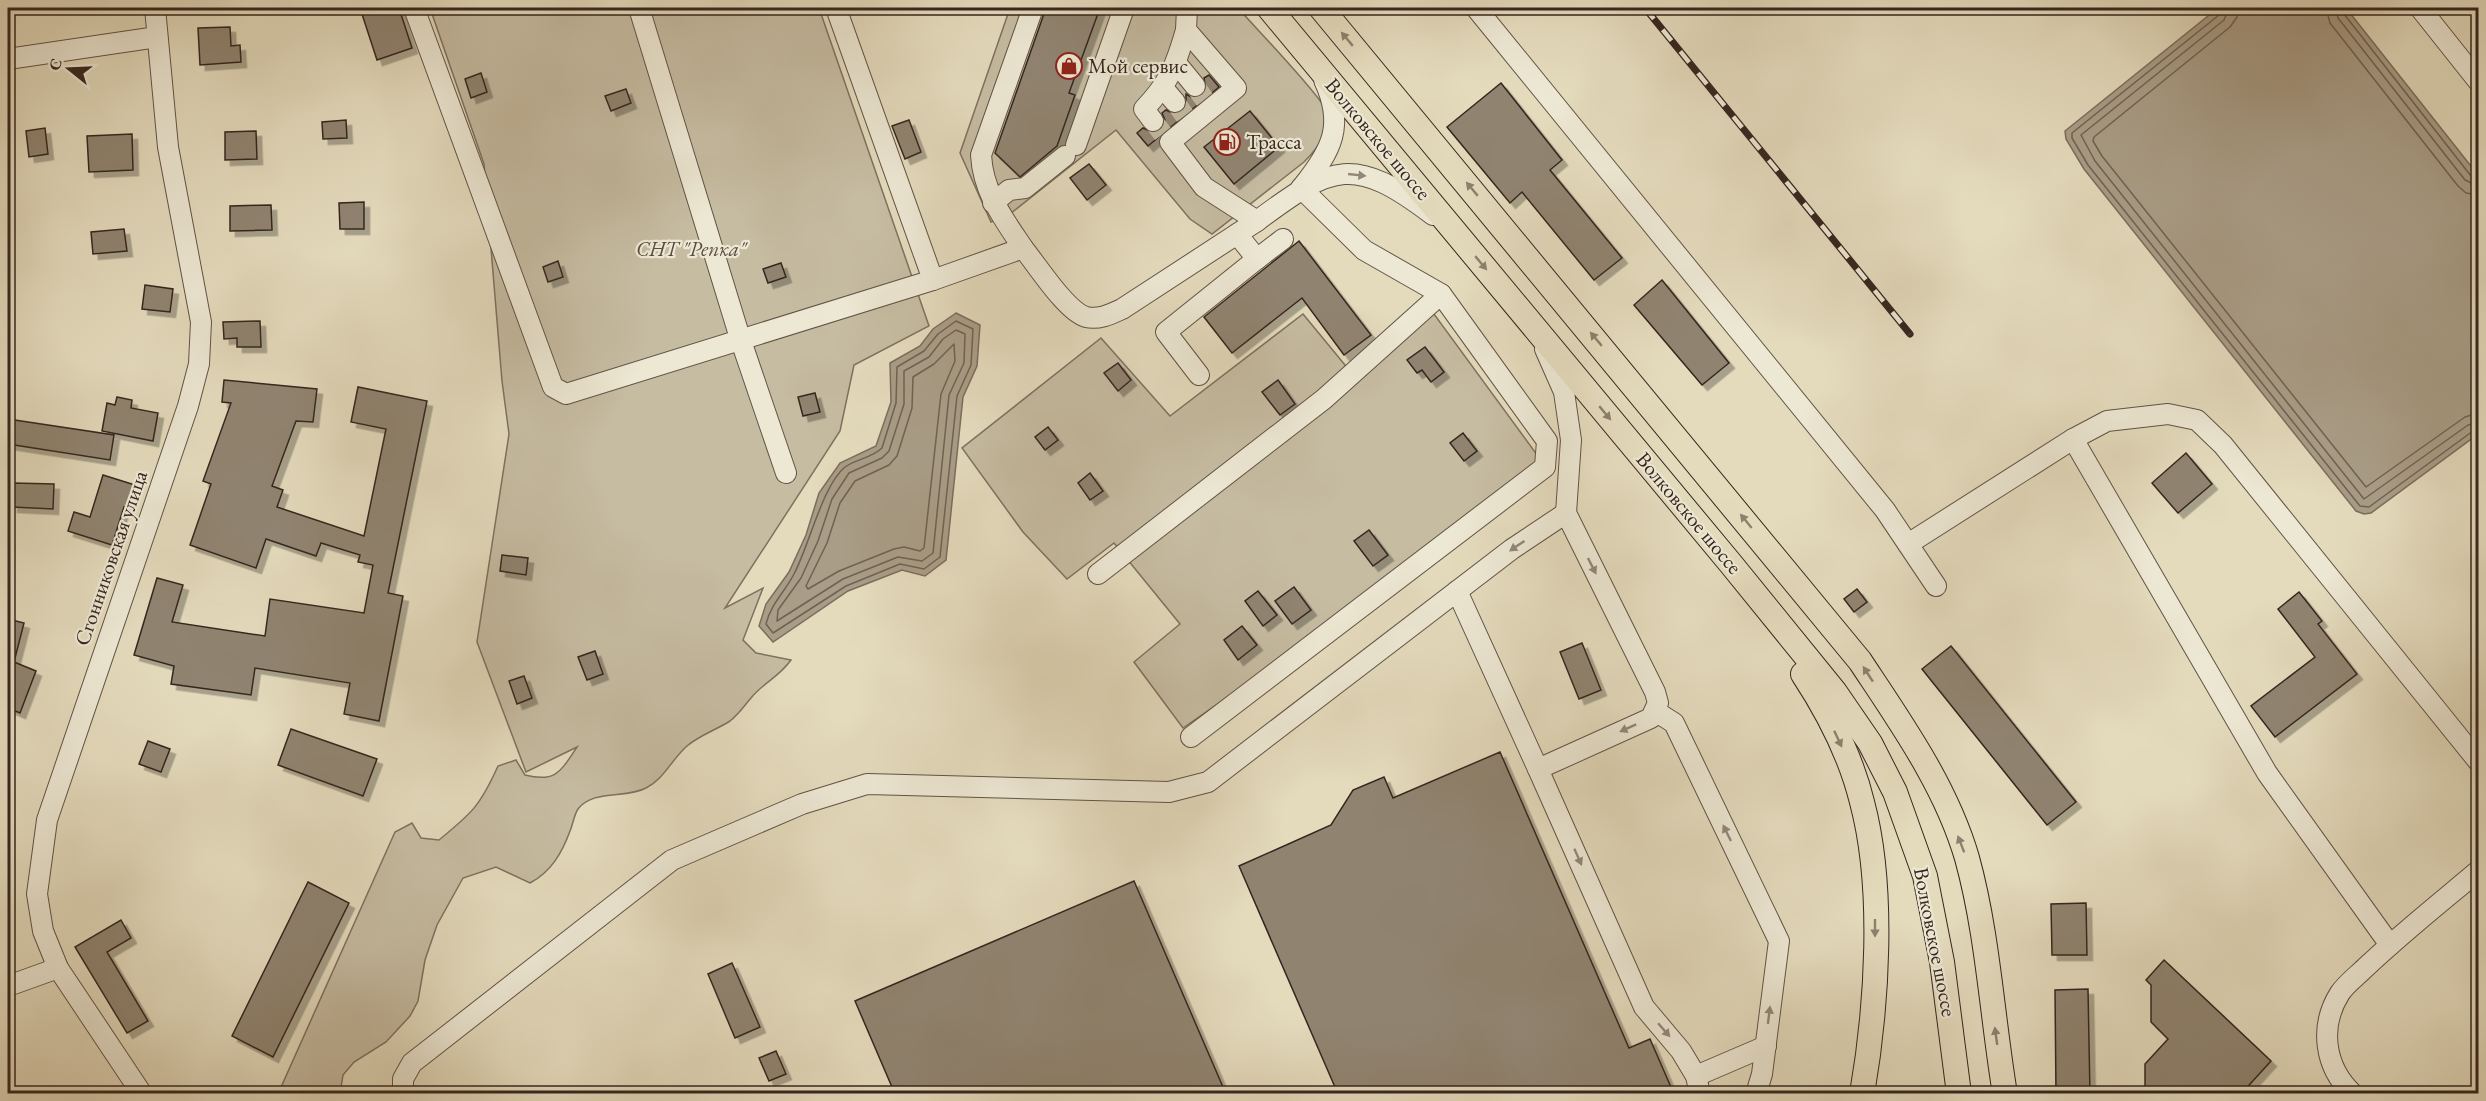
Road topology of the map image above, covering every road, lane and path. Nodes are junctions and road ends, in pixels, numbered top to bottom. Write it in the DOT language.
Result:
graph roads {
  1 [pos="155,8"];
  2 [pos="414,8"];
  3 [pos="639,8"];
  4 [pos="836,8"];
  5 [pos="1033,8"];
  6 [pos="1124,8"];
  7 [pos="1187,8"];
  8 [pos="1269,8"];
  9 [pos="1321,8"];
  10 [pos="1476,8"];
  11 [pos="2420,8"];
  12 [pos="1186,30"];
  13 [pos="157,37"];
  14 [pos="8,59"];
  15 [pos="1177,64"];
  16 [pos="1317,66"];
  17 [pos="2478,81"];
  18 [pos="1204,98"];
  19 [pos="1179,108"];
  20 [pos="1162,132"];
  21 [pos="1301,188"];
  22 [pos="993,203"];
  23 [pos="1257,221"];
  24 [pos="1454,231"];
  25 [pos="1237,234"];
  26 [pos="1283,239"];
  27 [pos="1023,248"];
  28 [pos="1257,260"];
  29 [pos="933,280"];
  30 [pos="1441,294"];
  31 [pos="1539,332"];
  32 [pos="740,338"];
  33 [pos="1199,375"];
  34 [pos="2073,439"];
  35 [pos="786,473"];
  36 [pos="1566,513"];
  37 [pos="1908,544"];
  38 [pos="1731,564"];
  39 [pos="1098,574"];
  40 [pos="1936,586"];
  41 [pos="1457,591"];
  42 [pos="1655,711"];
  43 [pos="1191,737"];
  44 [pos="2478,761"];
  45 [pos="1538,769"];
  46 [pos="2478,871"];
  47 [pos="2390,945"];
  48 [pos="58,968"];
  49 [pos="8,986"];
  50 [pos="1766,1046"];
  51 [pos="1698,1085"];
  52 [pos="142,1094"];
  53 [pos="403,1094"];
  54 [pos="1756,1094"];
  55 [pos="1862,1094"];
  56 [pos="1959,1094"];
  57 [pos="2005,1094"];
  58 [pos="2352,1094"];
  1 -- 13 [label="street, Сгонниковская улица"];
  2 -- 32 [label="street"];
  3 -- 32 [label="street"];
  4 -- 29 [label="street"];
  5 -- 22 [label="street"];
  6 -- 22 [label="street"];
  7 -- 12 [label="street"];
  8 -- 16 [label="main road, Волковское шоссе"];
  57 -- 9 [label="main road, Волковское шоссе, one-way"];
  10 -- 37 [label="street"];
  11 -- 17 [label="street"];
  12 -- 15 [label="street"];
  12 -- 18 [label="street"];
  13 -- 14 [label="street"];
  13 -- 48 [label="street, Сгонниковская улица"];
  15 -- 18 [label="street"];
  15 -- 19 [label="street"];
  16 -- 21 [label="street"];
  16 -- 24 [label="main road, Волковское шоссе"];
  18 -- 19 [label="street"];
  19 -- 20 [label="street"];
  19 -- 20 [label="street"];
  20 -- 23 [label="street"];
  21 -- 23 [label="street"];
  21 -- 24 [label="street, one-way"];
  21 -- 30 [label="street"];
  22 -- 27 [label="street"];
  23 -- 25 [label="street"];
  24 -- 31 [label="main road, Волковское шоссе, one-way"];
  25 -- 27 [label="street"];
  25 -- 28 [label="street"];
  26 -- 28 [label="street"];
  27 -- 29 [label="street"];
  28 -- 33 [label="street"];
  29 -- 32 [label="street"];
  30 -- 39 [label="street"];
  30 -- 43 [label="street"];
  31 -- 36 [label="street"];
  31 -- 38 [label="main road, Волковское шоссе, one-way"];
  32 -- 35 [label="street"];
  34 -- 37 [label="street"];
  34 -- 44 [label="street"];
  34 -- 47 [label="street"];
  36 -- 41 [label="street, one-way"];
  36 -- 42 [label="street, one-way"];
  37 -- 40 [label="street"];
  38 -- 55 [label="main road, one-way"];
  38 -- 56 [label="main road, Волковское шоссе"];
  41 -- 45 [label="street"];
  41 -- 53 [label="street"];
  42 -- 45 [label="street, one-way"];
  50 -- 42 [label="street, one-way"];
  45 -- 51 [label="street, one-way"];
  46 -- 47 [label="street"];
  47 -- 58 [label="street"];
  48 -- 49 [label="street"];
  48 -- 52 [label="street, Сгонниковская улица"];
  50 -- 51 [label="street"];
  50 -- 54 [label="street"];
}
